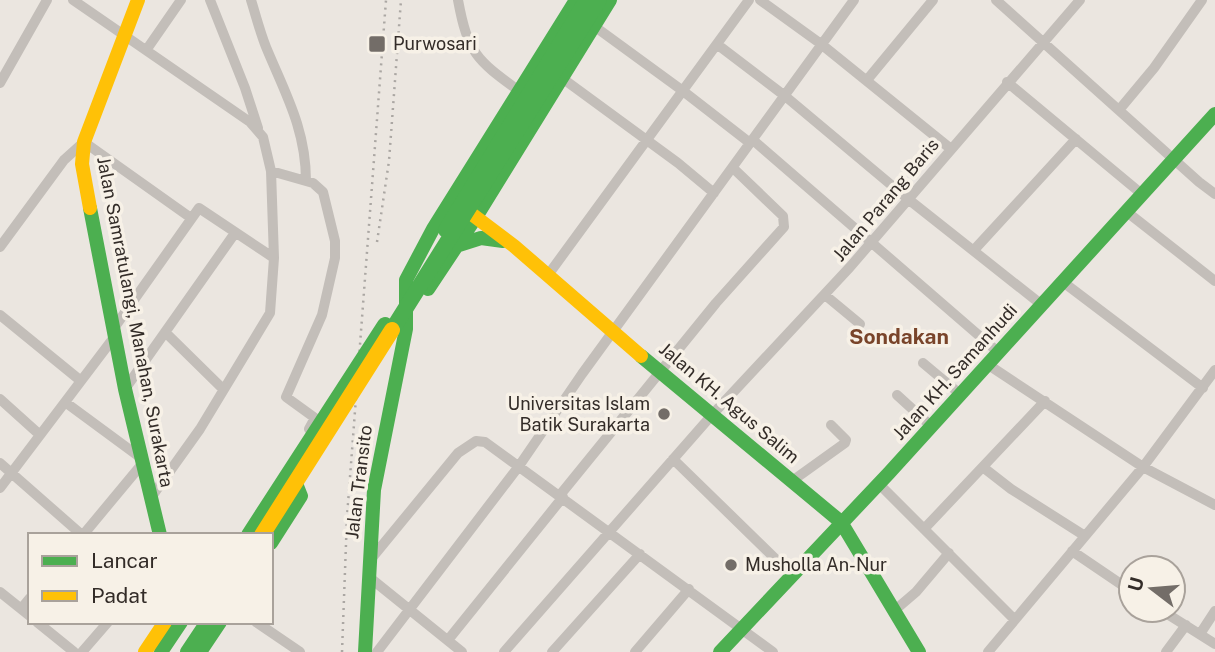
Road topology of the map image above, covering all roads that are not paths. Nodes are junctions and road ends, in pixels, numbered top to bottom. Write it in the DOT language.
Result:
graph roads {
  1 [pos="73,0"];
  2 [pos="138,0"];
  3 [pos="181,0"];
  4 [pos="210,0"];
  5 [pos="251,0"];
  6 [pos="458,0"];
  7 [pos="576,0"];
  8 [pos="587,0"];
  9 [pos="599,0"];
  10 [pos="610,0"];
  11 [pos="749,0"];
  12 [pos="760,0"];
  13 [pos="854,0"];
  14 [pos="933,0"];
  15 [pos="996,0"];
  16 [pos="1080,0"];
  17 [pos="1202,0"];
  18 [pos="44,1"];
  19 [pos="594,26"];
  20 [pos="124,34"];
  21 [pos="1043,43"];
  22 [pos="821,44"];
  23 [pos="718,45"];
  24 [pos="147,49"];
  25 [pos="562,78"];
  26 [pos="867,80"];
  27 [pos="1007,82"];
  28 [pos="0,83"];
  29 [pos="519,91"];
  30 [pos="683,91"];
  31 [pos="785,96"];
  32 [pos="1119,110"];
  33 [pos="1215,114"];
  34 [pos="260,132"];
  35 [pos="1076,139"];
  36 [pos="646,140"];
  37 [pos="84,142"];
  38 [pos="752,142"];
  39 [pos="951,149"];
  40 [pos="1174,160"];
  41 [pos="733,168"];
  42 [pos="271,171"];
  43 [pos="306,181"];
  44 [pos="714,193"];
  45 [pos="1215,194"];
  46 [pos="1143,195"];
  47 [pos="908,199"];
  48 [pos="452,200"];
  49 [pos="1127,212"];
  50 [pos="476,217"];
  51 [pos="191,218"];
  52 [pos="235,233"];
  53 [pos="510,243"];
  54 [pos="872,243"];
  55 [pos="458,246"];
  56 [pos="0,247"];
  57 [pos="974,250"];
  58 [pos="274,258"];
  59 [pos="548,275"];
  60 [pos="1215,281"];
  61 [pos="1063,282"];
  62 [pos="406,289"];
  63 [pos="825,295"];
  64 [pos="422,298"];
  65 [pos="1042,305"];
  66 [pos="0,315"];
  67 [pos="408,319"];
  68 [pos="860,324"];
  69 [pos="613,331"];
  70 [pos="115,332"];
  71 [pos="165,332"];
  72 [pos="998,352"];
  73 [pos="923,363"];
  74 [pos="987,365"];
  75 [pos="1215,370"];
  76 [pos="661,371"];
  77 [pos="81,381"];
  78 [pos="1202,388"];
  79 [pos="125,389"];
  80 [pos="223,389"];
  81 [pos="960,394"];
  82 [pos="897,395"];
  83 [pos="0,399"];
  84 [pos="1045,401"];
  85 [pos="65,402"];
  86 [pos="711,416"];
  87 [pos="831,425"];
  88 [pos="931,426"];
  89 [pos="40,435"];
  90 [pos="673,459"];
  91 [pos="142,461"];
  92 [pos="0,463"];
  93 [pos="519,466"];
  94 [pos="1143,467"];
  95 [pos="984,468"];
  96 [pos="12,473"];
  97 [pos="792,481"];
  98 [pos="878,483"];
  99 [pos="273,486"];
  100 [pos="0,488"];
  101 [pos="561,496"];
  102 [pos="150,499"];
  103 [pos="1215,505"];
  104 [pos="841,522"];
  105 [pos="924,529"];
  106 [pos="609,531"];
  107 [pos="80,533"];
  108 [pos="84,533"];
  109 [pos="159,533"];
  110 [pos="241,533"];
  111 [pos="250,533"];
  112 [pos="263,533"];
  113 [pos="1085,536"];
  114 [pos="273,540"];
  115 [pos="1072,551"];
  116 [pos="949,553"];
  117 [pos="640,554"];
  118 [pos="370,569"];
  119 [pos="791,574"];
  120 [pos="1117,582"];
  121 [pos="689,589"];
  122 [pos="0,592"];
  123 [pos="28,600"];
  124 [pos="410,608"];
  125 [pos="20,609"];
  126 [pos="895,610"];
  127 [pos="1215,611"];
  128 [pos="28,615"];
  129 [pos="1014,619"];
  130 [pos="39,624"];
  131 [pos="106,624"];
  132 [pos="164,624"];
  133 [pos="180,624"];
  134 [pos="192,624"];
  135 [pos="206,624"];
  136 [pos="219,624"];
  137 [pos="259,624"];
  138 [pos="1186,625"];
  139 [pos="742,628"];
  140 [pos="1200,634"];
  141 [pos="448,640"];
  142 [pos="1215,644"];
  143 [pos="74,652"];
  144 [pos="82,652"];
  145 [pos="145,652"];
  146 [pos="161,652"];
  147 [pos="173,652"];
  148 [pos="187,652"];
  149 [pos="200,652"];
  150 [pos="300,652"];
  151 [pos="365,652"];
  152 [pos="377,652"];
  153 [pos="462,652"];
  154 [pos="504,652"];
  155 [pos="552,652"];
  156 [pos="635,652"];
  157 [pos="720,652"];
  158 [pos="773,652"];
  159 [pos="919,652"];
  160 [pos="988,652"];
  161 [pos="1166,652"];
  1 -- 20 [label="street"];
  2 -- 20 [label="main road, Jalan Samratulangi, Manahan, Surakarta"];
  3 -- 24 [label="street"];
  4 -- 34 [label="street"];
  5 -- 43 [label="street"];
  6 -- 29 [label="street"];
  7 -- 29 [label="main road"];
  8 -- 111 [label="main road, bridge"];
  9 -- 112 [label="main road, bridge"];
  10 -- 19 [label="main road"];
  11 -- 23 [label="street"];
  12 -- 22 [label="street"];
  13 -- 22 [label="street"];
  14 -- 26 [label="street"];
  15 -- 21 [label="street"];
  16 -- 21 [label="street, Jalan Parang Baris"];
  17 -- 32 [label="street"];
  18 -- 28 [label="street"];
  19 -- 25 [label="main road"];
  19 -- 30 [label="street"];
  20 -- 24 [label="street"];
  20 -- 37 [label="main road, Jalan Samratulangi, Manahan, Surakarta"];
  21 -- 27 [label="street, Jalan Parang Baris"];
  21 -- 32 [label="street"];
  22 -- 26 [label="street"];
  22 -- 31 [label="street"];
  23 -- 30 [label="street"];
  23 -- 31 [label="street"];
  24 -- 34 [label="street"];
  25 -- 36 [label="street"];
  25 -- 50 [label="main road"];
  26 -- 39 [label="street"];
  27 -- 35 [label="street"];
  27 -- 39 [label="street, Jalan Parang Baris"];
  29 -- 48 [label="main road"];
  30 -- 36 [label="street"];
  30 -- 38 [label="street"];
  31 -- 38 [label="street"];
  31 -- 47 [label="street"];
  32 -- 40 [label="street"];
  33 -- 40 [label="main road, Jalan KH. Samanhudi"];
  34 -- 42 [label="street"];
  35 -- 46 [label="street"];
  35 -- 57 [label="street"];
  36 -- 44 [label="street"];
  36 -- 59 [label="street"];
  37 -- 51 [label="street"];
  37 -- 56 [label="street"];
  37 -- 70 [label="main road, Jalan Samratulangi, Manahan, Surakarta"];
  38 -- 41 [label="street"];
  38 -- 54 [label="street"];
  39 -- 47 [label="street, Jalan Parang Baris"];
  40 -- 45 [label="street"];
  40 -- 46 [label="main road, Jalan KH. Samanhudi"];
  41 -- 44 [label="street"];
  41 -- 76 [label="street"];
  42 -- 43 [label="street"];
  42 -- 58 [label="street"];
  43 -- 99 [label="street"];
  44 -- 69 [label="street"];
  46 -- 49 [label="main road, Jalan KH. Samanhudi"];
  47 -- 54 [label="street, Jalan Parang Baris"];
  47 -- 57 [label="street"];
  48 -- 50 [label="main road, Jalan KH. Agus Salim"];
  48 -- 62 [label="main road"];
  49 -- 60 [label="street"];
  49 -- 61 [label="main road, Jalan KH. Samanhudi"];
  50 -- 53 [label="main road, Jalan KH. Agus Salim"];
  50 -- 55 [label="main road"];
  51 -- 52 [label="street"];
  51 -- 70 [label="street"];
  52 -- 58 [label="street"];
  52 -- 71 [label="street"];
  53 -- 55 [label="main road"];
  53 -- 59 [label="main road, Jalan KH. Agus Salim"];
  54 -- 63 [label="street, Jalan Parang Baris"];
  54 -- 72 [label="street"];
  55 -- 64 [label="main road"];
  57 -- 65 [label="street"];
  58 -- 80 [label="street"];
  59 -- 69 [label="main road, Jalan KH. Agus Salim"];
  61 -- 65 [label="main road, Jalan KH. Samanhudi"];
  61 -- 78 [label="street"];
  62 -- 64 [label="main road"];
  62 -- 67 [label="main road"];
  63 -- 68 [label="street"];
  63 -- 86 [label="street, Jalan Parang Baris"];
  64 -- 67 [label="main road"];
  65 -- 72 [label="main road, Jalan KH. Samanhudi"];
  66 -- 77 [label="street"];
  67 -- 118 [label="main road, Jalan Transito"];
  69 -- 76 [label="main road, Jalan KH. Agus Salim"];
  69 -- 93 [label="street"];
  70 -- 77 [label="street"];
  70 -- 79 [label="main road, Jalan Samratulangi, Manahan, Surakarta"];
  71 -- 79 [label="street"];
  71 -- 80 [label="street"];
  72 -- 74 [label="main road, Jalan KH. Samanhudi"];
  73 -- 81 [label="street"];
  74 -- 81 [label="main road, Jalan KH. Samanhudi"];
  74 -- 84 [label="street"];
  75 -- 78 [label="street"];
  76 -- 86 [label="main road, Jalan KH. Agus Salim"];
  76 -- 101 [label="street"];
  77 -- 85 [label="street"];
  78 -- 94 [label="street"];
  79 -- 91 [label="main road, Jalan Samratulangi, Manahan, Surakarta"];
  80 -- 102 [label="street"];
  81 -- 88 [label="main road, Jalan KH. Samanhudi"];
  82 -- 88 [label="street"];
  83 -- 89 [label="street"];
  84 -- 94 [label="street"];
  84 -- 95 [label="street"];
  85 -- 89 [label="street"];
  85 -- 91 [label="street"];
  86 -- 90 [label="street, Jalan Parang Baris"];
  86 -- 97 [label="main road, Jalan KH. Agus Salim"];
  87 -- 97 [label="street"];
  88 -- 98 [label="main road, Jalan KH. Samanhudi"];
  89 -- 96 [label="street"];
  90 -- 106 [label="street, Jalan Parang Baris"];
  90 -- 119 [label="street"];
  91 -- 102 [label="main road, Jalan Samratulangi, Manahan, Surakarta"];
  91 -- 108 [label="street"];
  92 -- 96 [label="street"];
  93 -- 101 [label="street"];
  93 -- 118 [label="street"];
  93 -- 124 [label="street"];
  94 -- 103 [label="street"];
  94 -- 113 [label="street"];
  95 -- 105 [label="street"];
  95 -- 113 [label="street"];
  96 -- 100 [label="street"];
  96 -- 107 [label="street"];
  97 -- 104 [label="main road, Jalan KH. Agus Salim"];
  98 -- 104 [label="main road, Jalan KH. Samanhudi"];
  98 -- 105 [label="street"];
  99 -- 110 [label="main road"];
  99 -- 114 [label="main road"];
  101 -- 106 [label="street"];
  101 -- 141 [label="street"];
  102 -- 109 [label="main road, Jalan Samratulangi, Manahan, Surakarta"];
  104 -- 119 [label="main road, Jalan KH. Samanhudi"];
  104 -- 126 [label="main road, Jalan KH. Agus Salim"];
  105 -- 116 [label="street"];
  106 -- 117 [label="street"];
  106 -- 154 [label="street, Jalan Parang Baris"];
  113 -- 115 [label="street"];
  115 -- 120 [label="street"];
  115 -- 129 [label="street"];
  116 -- 126 [label="street"];
  116 -- 129 [label="street"];
  117 -- 121 [label="street"];
  117 -- 155 [label="street"];
  118 -- 124 [label="street"];
  118 -- 151 [label="main road, Jalan Transito"];
  119 -- 139 [label="main road, Jalan KH. Samanhudi"];
  121 -- 139 [label="street"];
  121 -- 156 [label="street"];
  122 -- 125 [label="street"];
  123 -- 125 [label="street"];
  124 -- 141 [label="street"];
  124 -- 152 [label="street"];
  125 -- 128 [label="street"];
  126 -- 159 [label="main road, Jalan KH. Agus Salim"];
  127 -- 140 [label="street"];
  129 -- 160 [label="street"];
  130 -- 143 [label="street"];
  131 -- 144 [label="street"];
  132 -- 145 [label="main road"];
  133 -- 146 [label="main road"];
  134 -- 147 [label="main road"];
  135 -- 148 [label="main road"];
  136 -- 149 [label="main road"];
  137 -- 150 [label="street"];
  138 -- 140 [label="street"];
  138 -- 161 [label="street"];
  139 -- 157 [label="main road, Jalan KH. Samanhudi"];
  139 -- 158 [label="street"];
  140 -- 142 [label="street"];
  141 -- 153 [label="street"];
}
